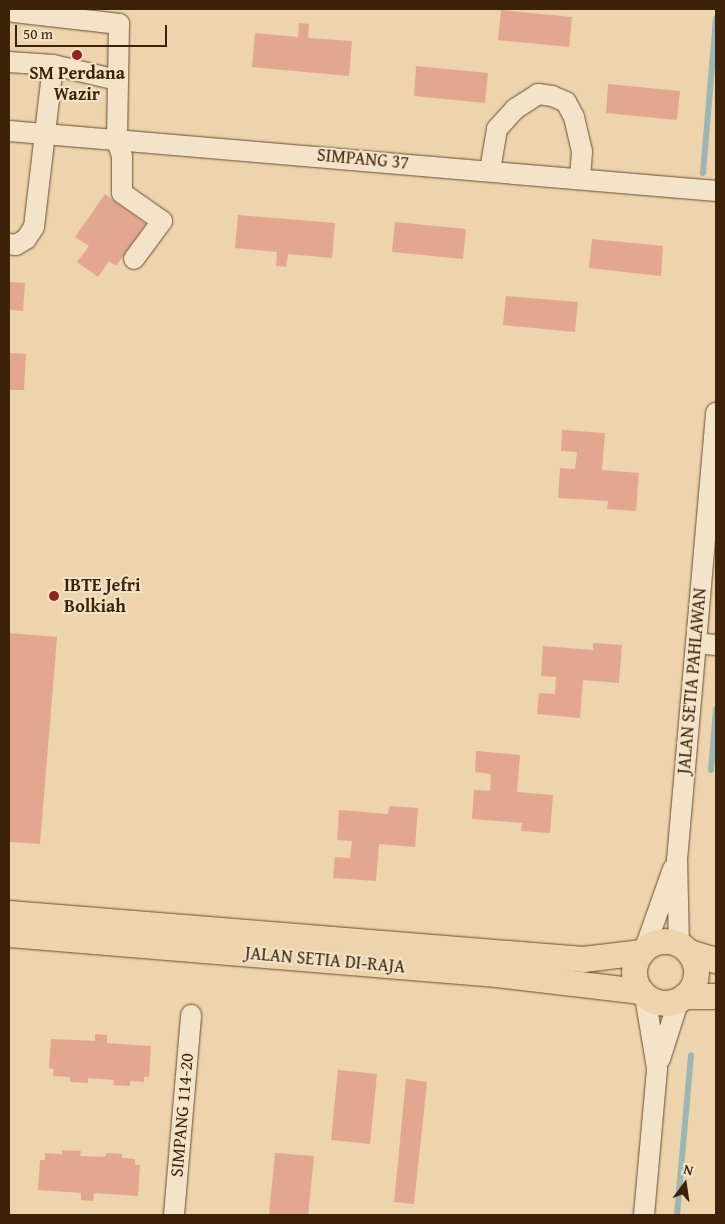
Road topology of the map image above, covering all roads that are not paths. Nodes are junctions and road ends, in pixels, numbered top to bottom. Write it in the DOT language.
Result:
graph roads {
  1 [pos="14,12"];
  2 [pos="9,62"];
  3 [pos="53,65"];
  4 [pos="118,80"];
  5 [pos="9,131"];
  6 [pos="45,134"];
  7 [pos="117,140"];
  8 [pos="490,170"];
  9 [pos="580,178"];
  10 [pos="716,191"];
  11 [pos="9,244"];
  12 [pos="134,259"];
  13 [pos="716,413"];
  14 [pos="715,446"];
  15 [pos="696,642"];
  16 [pos="716,645"];
  17 [pos="677,860"];
  18 [pos="9,912"];
  19 [pos="9,934"];
  20 [pos="684,949"];
  21 [pos="643,950"];
  22 [pos="716,960"];
  23 [pos="643,994"];
  24 [pos="716,996"];
  25 [pos="682,997"];
  26 [pos="191,1015"];
  27 [pos="658,1068"];
  28 [pos="174,1215"];
  29 [pos="644,1215"];
  1 -- 4 [label="street"];
  2 -- 3 [label="street"];
  3 -- 4 [label="street"];
  3 -- 6 [label="street"];
  4 -- 7 [label="street"];
  5 -- 6 [label="street, SIMPANG 37"];
  6 -- 7 [label="street, SIMPANG 37"];
  6 -- 11 [label="street"];
  7 -- 8 [label="street, SIMPANG 37"];
  7 -- 12 [label="street"];
  8 -- 9 [label="street, SIMPANG 37"];
  8 -- 9 [label="street"];
  9 -- 10 [label="street, SIMPANG 37"];
  13 -- 14 [label="street, JALAN SETIA PAHLAWAN"];
  14 -- 15 [label="street, JALAN SETIA PAHLAWAN"];
  15 -- 16 [label="street"];
  15 -- 17 [label="street, JALAN SETIA PAHLAWAN"];
  17 -- 20 [label="street, JALAN SETIA PAHLAWAN"];
  17 -- 21 [label="street, JALAN SETIA PAHLAWAN"];
  18 -- 21 [label="main road, JALAN SETIA DI-RAJA"];
  19 -- 23 [label="main road, JALAN SETIA DI-RAJA"];
  20 -- 21 [label="main road"];
  20 -- 22 [label="main road"];
  20 -- 25 [label="main road"];
  21 -- 23 [label="main road"];
  23 -- 25 [label="main road"];
  23 -- 27 [label="street"];
  24 -- 25 [label="main road"];
  25 -- 27 [label="street"];
  26 -- 28 [label="street, SIMPANG 114-20"];
  27 -- 29 [label="street"];
}
